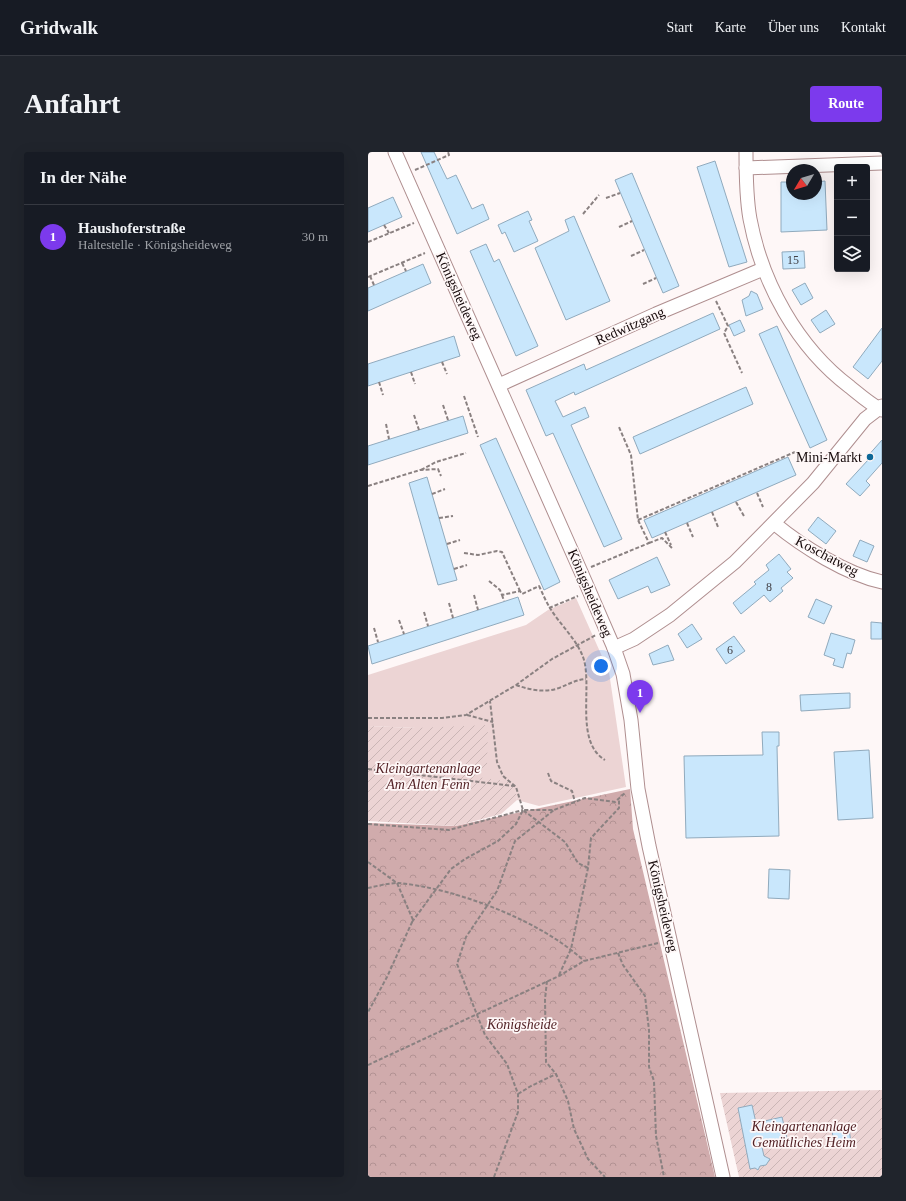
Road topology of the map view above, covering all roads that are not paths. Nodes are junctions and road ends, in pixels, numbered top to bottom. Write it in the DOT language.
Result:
graph roads {
  1 [pos="395,152"];
  2 [pos="746,152"];
  3 [pos="882,164"];
  4 [pos="746,168"];
  5 [pos="763,269"];
  6 [pos="499,385"];
  7 [pos="881,408"];
  8 [pos="775,524"];
  9 [pos="882,582"];
  10 [pos="614,648"];
  11 [pos="724,1177"];
  1 -- 6 [label="street, Königsheideweg"];
  2 -- 4 [label="street"];
  3 -- 4 [label="street"];
  4 -- 5 [label="street"];
  5 -- 6 [label="street, Redwitzgang"];
  5 -- 7 [label="street"];
  6 -- 10 [label="street, Königsheideweg"];
  7 -- 8 [label="street"];
  8 -- 9 [label="street, Koschatweg"];
  8 -- 10 [label="street"];
  10 -- 11 [label="street, Königsheideweg"];
}
